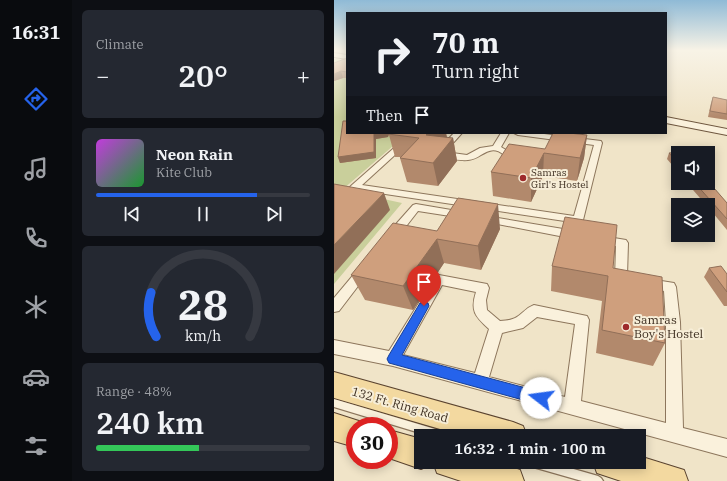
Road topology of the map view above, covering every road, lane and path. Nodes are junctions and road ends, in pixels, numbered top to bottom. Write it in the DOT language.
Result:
graph roads {
  1 [pos="667,120"];
  2 [pos="727,132"];
  3 [pos="414,134"];
  4 [pos="457,134"];
  5 [pos="504,134"];
  6 [pos="523,134"];
  7 [pos="496,148"];
  8 [pos="518,163"];
  9 [pos="387,242"];
  10 [pos="373,260"];
  11 [pos="334,307"];
  12 [pos="496,327"];
  13 [pos="334,347"];
  14 [pos="393,359"];
  15 [pos="480,382"];
  16 [pos="334,385"];
  17 [pos="334,403"];
  18 [pos="572,406"];
  19 [pos="334,427"];
  20 [pos="421,429"];
  21 [pos="488,429"];
  22 [pos="346,430"];
  23 [pos="676,434"];
  24 [pos="398,447"];
  25 [pos="727,448"];
  26 [pos="414,452"];
  27 [pos="470,469"];
  28 [pos="558,469"];
  29 [pos="632,469"];
  30 [pos="509,481"];
  31 [pos="598,481"];
  32 [pos="673,481"];
  1 -- 2 [label="street"];
  3 -- 6 [label="street"];
  4 -- 7 [label="street"];
  5 -- 7 [label="street"];
  7 -- 8 [label="street"];
  9 -- 23 [label="street"];
  10 -- 11 [label="street"];
  12 -- 14 [label="street"];
  12 -- 15 [label="street"];
  12 -- 18 [label="street"];
  13 -- 14 [label="street"];
  14 -- 15 [label="street"];
  15 -- 18 [label="street"];
  16 -- 21 [label="main road, 132 Ft. Ring Road"];
  17 -- 20 [label="lane"];
  18 -- 23 [label="street"];
  19 -- 22 [label="main road"];
  23 -- 25 [label="street"];
  24 -- 26 [label="main road"];
  27 -- 30 [label="main road"];
  28 -- 31 [label="lane"];
  29 -- 32 [label="main road"];
}
